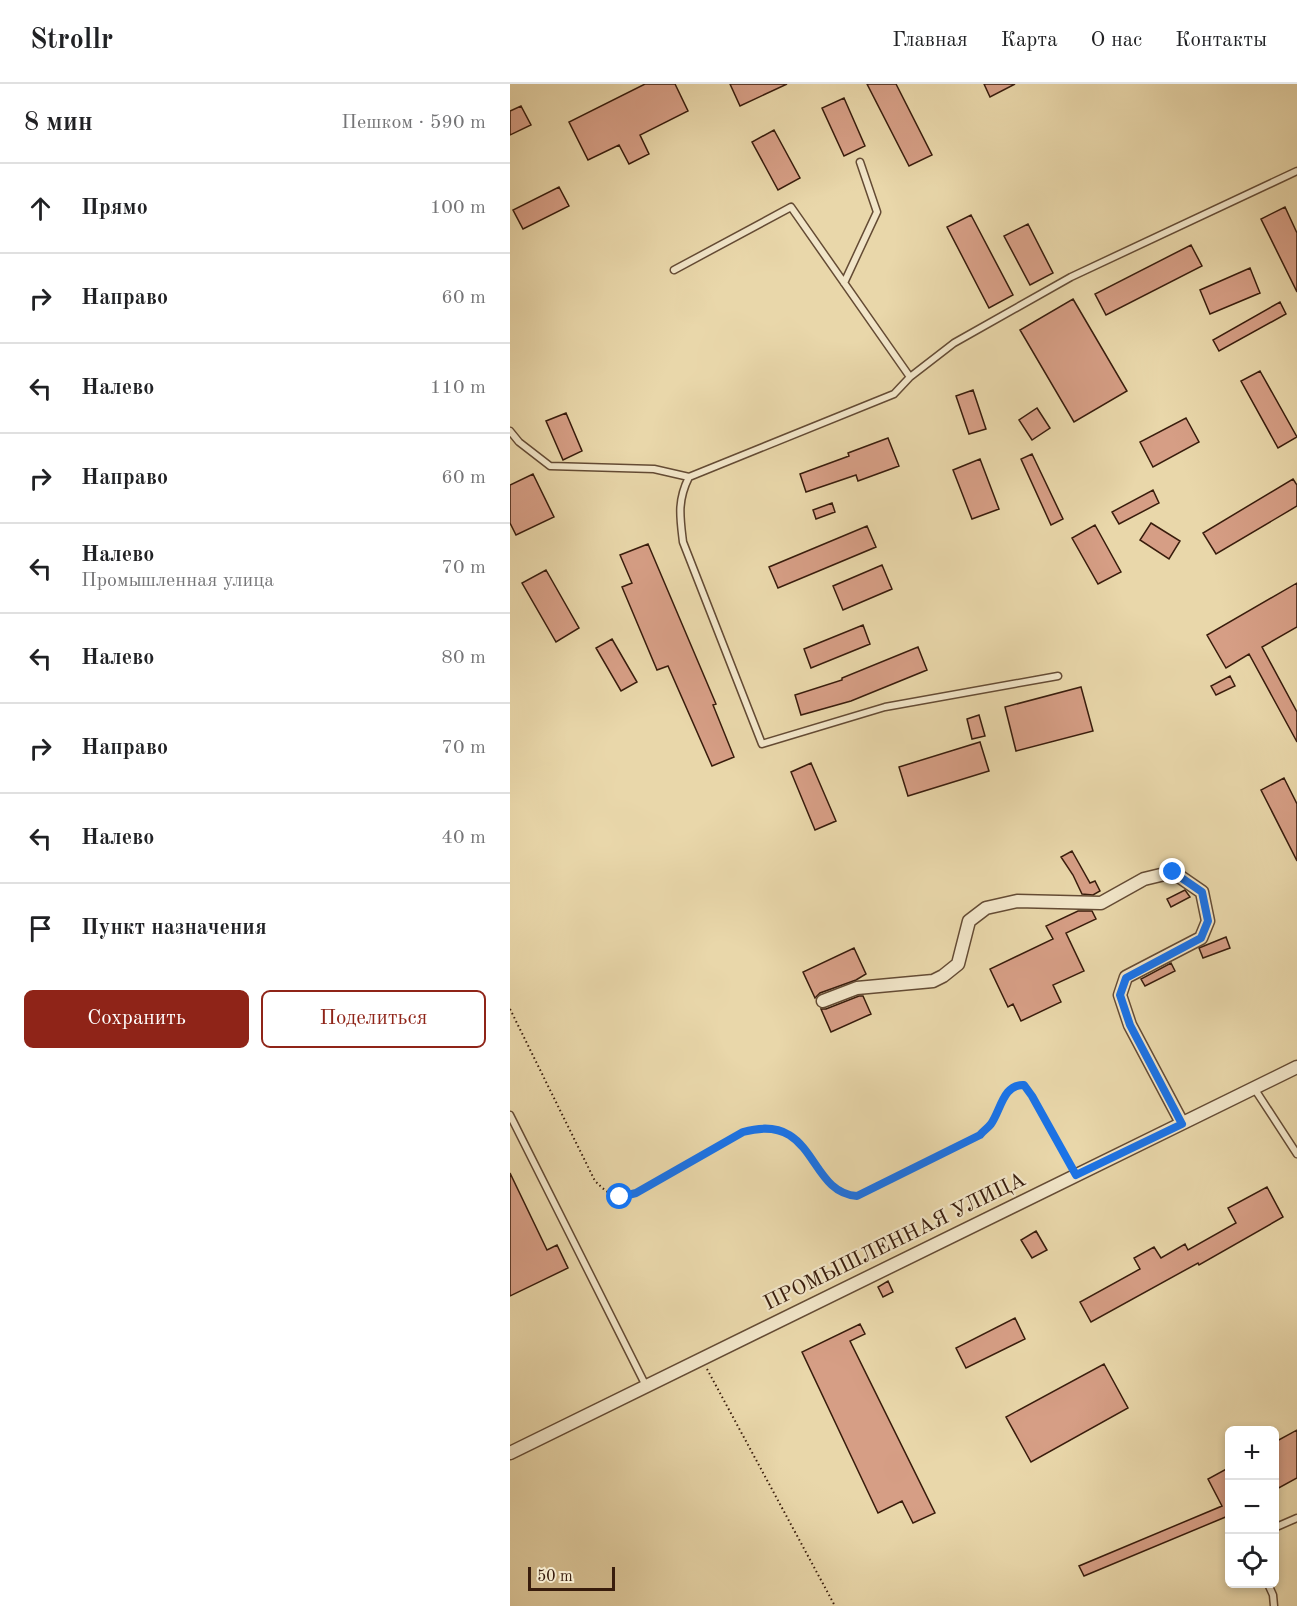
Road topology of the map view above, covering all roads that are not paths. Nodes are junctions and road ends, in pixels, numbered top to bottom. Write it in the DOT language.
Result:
graph roads {
  1 [pos="860,162"];
  2 [pos="1297,171"];
  3 [pos="674,270"];
  4 [pos="844,283"];
  5 [pos="910,377"];
  6 [pos="510,431"];
  7 [pos="689,477"];
  8 [pos="1058,676"];
  9 [pos="823,1001"];
  10 [pos="1297,1067"];
  11 [pos="1254,1089"];
  12 [pos="510,1116"];
  13 [pos="1182,1124"];
  14 [pos="1297,1154"];
  15 [pos="646,1386"];
  16 [pos="510,1453"];
  17 [pos="1297,1518"];
  18 [pos="1279,1526"];
  19 [pos="1270,1588"];
  20 [pos="1274,1606"];
  1 -- 4 [label="lane"];
  2 -- 5 [label="lane"];
  3 -- 4 [label="lane"];
  4 -- 5 [label="lane"];
  5 -- 7 [label="lane"];
  6 -- 7 [label="lane"];
  7 -- 8 [label="lane"];
  9 -- 13 [label="street"];
  10 -- 11 [label="street, ПРОМЫШЛЕННАЯ УЛИЦА"];
  11 -- 13 [label="street, ПРОМЫШЛЕННАЯ УЛИЦА"];
  11 -- 14 [label="lane"];
  12 -- 15 [label="lane"];
  13 -- 15 [label="street, ПРОМЫШЛЕННАЯ УЛИЦА"];
  15 -- 16 [label="street, ПРОМЫШЛЕННАЯ УЛИЦА"];
  17 -- 18 [label="lane"];
  19 -- 20 [label="lane"];
}
